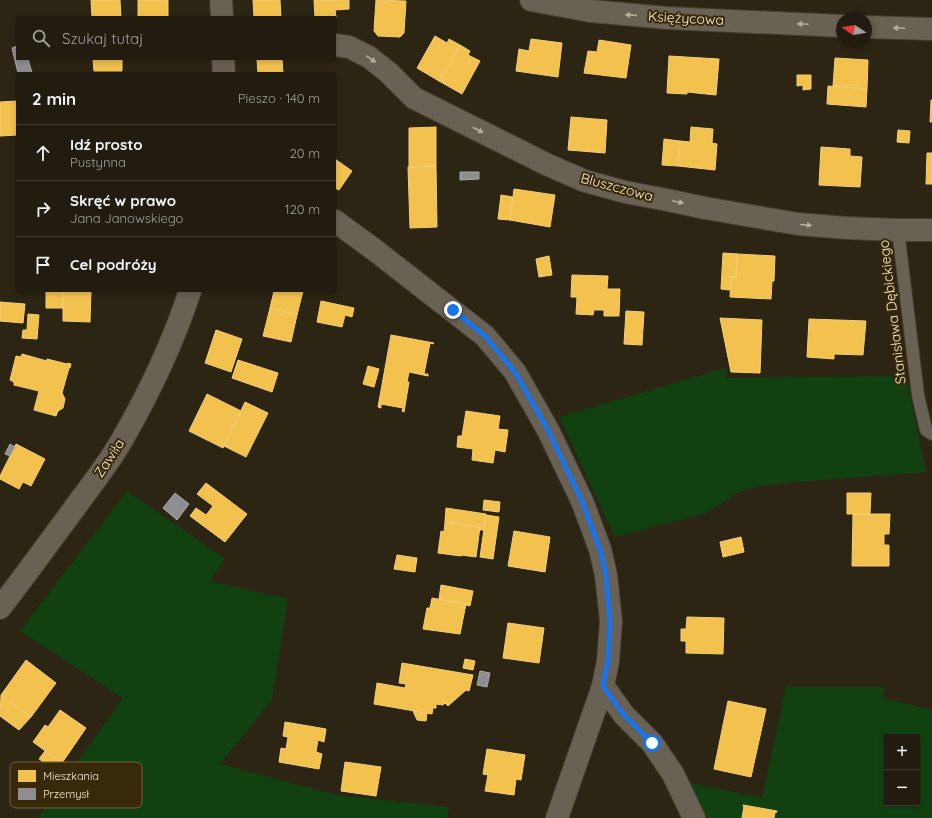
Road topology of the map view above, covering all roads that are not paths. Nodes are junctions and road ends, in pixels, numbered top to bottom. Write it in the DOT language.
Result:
graph roads {
  1 [pos="221,0"];
  2 [pos="531,0"];
  3 [pos="222,16"];
  4 [pos="836,26"];
  5 [pos="872,26"];
  6 [pos="932,29"];
  7 [pos="336,45"];
  8 [pos="223,60"];
  9 [pos="224,72"];
  10 [pos="336,222"];
  11 [pos="898,230"];
  12 [pos="932,230"];
  13 [pos="190,292"];
  14 [pos="932,434"];
  15 [pos="0,608"];
  16 [pos="603,686"];
  17 [pos="557,818"];
  18 [pos="694,818"];
  1 -- 3 [label="street"];
  4 -- 2 [label="street, Księżycowa, one-way"];
  6 -- 5 [label="street, one-way"];
  7 -- 11 [label="street, Bluszczowa, one-way"];
  8 -- 9 [label="street"];
  10 -- 16 [label="street"];
  11 -- 12 [label="street, Bluszczowa"];
  11 -- 14 [label="lane, Stanisława Dębickiego"];
  13 -- 15 [label="street, Zawiła"];
  16 -- 17 [label="street"];
  16 -- 18 [label="street"];
}
